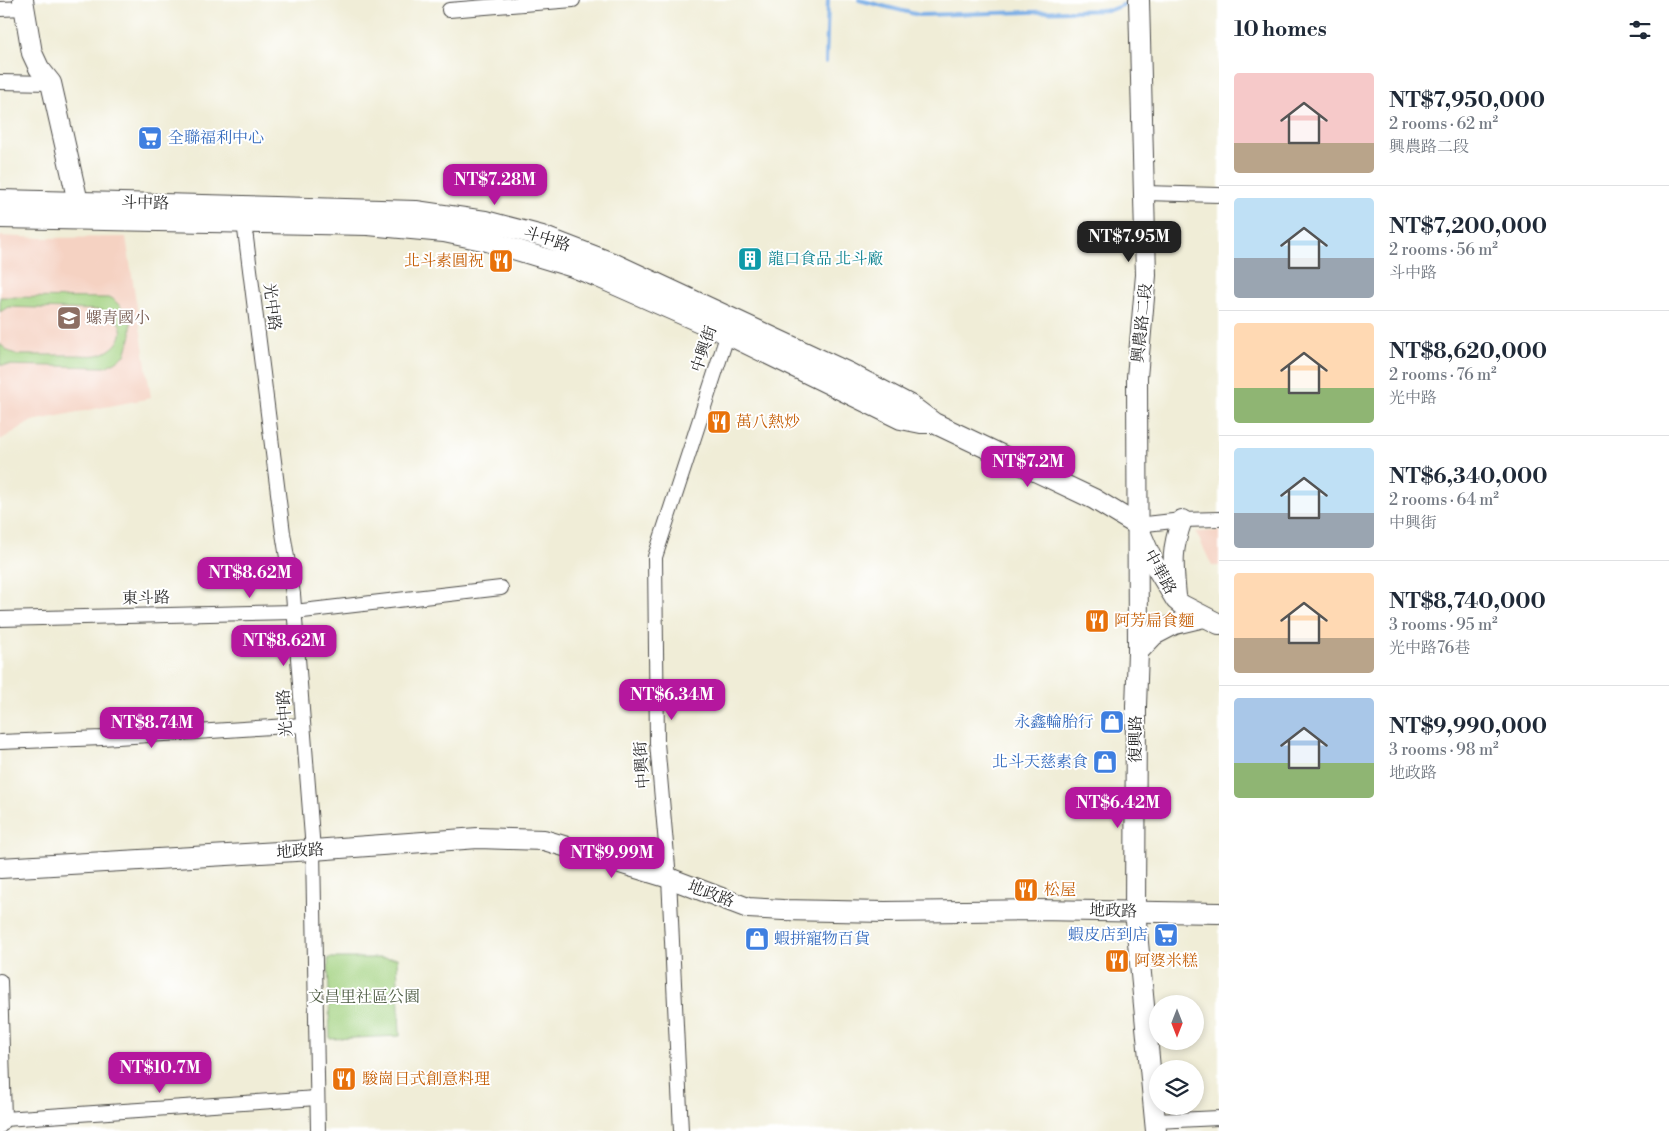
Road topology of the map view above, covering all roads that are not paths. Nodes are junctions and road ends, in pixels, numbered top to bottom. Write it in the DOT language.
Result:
graph roads {
  1 [pos="573,0"];
  2 [pos="1138,0"];
  3 [pos="24,4"];
  4 [pos="0,9"];
  5 [pos="449,10"];
  6 [pos="0,82"];
  7 [pos="51,83"];
  8 [pos="1144,193"];
  9 [pos="1219,195"];
  10 [pos="0,200"];
  11 [pos="78,211"];
  12 [pos="243,214"];
  13 [pos="0,218"];
  14 [pos="730,326"];
  15 [pos="1219,519"];
  16 [pos="1182,520"];
  17 [pos="1137,525"];
  18 [pos="501,588"];
  19 [pos="1176,600"];
  20 [pos="294,612"];
  21 [pos="0,619"];
  22 [pos="1212,620"];
  23 [pos="1138,652"];
  24 [pos="303,725"];
  25 [pos="0,742"];
  26 [pos="312,850"];
  27 [pos="0,868"];
  28 [pos="669,878"];
  29 [pos="1135,911"];
  30 [pos="1219,913"];
  31 [pos="0,981"];
  32 [pos="317,1098"];
  33 [pos="1219,1118"];
  34 [pos="2,1123"];
  35 [pos="1156,1126"];
  36 [pos="318,1131"];
  37 [pos="680,1131"];
  1 -- 5 [label="street"];
  2 -- 8 [label="street, 興農路二段"];
  3 -- 4 [label="street"];
  3 -- 7 [label="street"];
  6 -- 7 [label="street"];
  7 -- 11 [label="street"];
  8 -- 9 [label="street"];
  8 -- 17 [label="street, 興農路二段"];
  10 -- 11 [label="street, 斗中路"];
  11 -- 12 [label="street, 斗中路"];
  11 -- 13 [label="street, 斗中路"];
  12 -- 14 [label="street, 斗中路"];
  12 -- 20 [label="street, 光中路"];
  14 -- 17 [label="street, 斗中路"];
  14 -- 28 [label="street, 中興街"];
  15 -- 16 [label="street"];
  16 -- 17 [label="street"];
  16 -- 19 [label="street"];
  17 -- 19 [label="street, 中華路"];
  17 -- 23 [label="street, 復興路"];
  18 -- 20 [label="street, 東斗路"];
  19 -- 22 [label="street, 中華路"];
  20 -- 21 [label="street, 東斗路"];
  20 -- 24 [label="street, 光中路"];
  22 -- 23 [label="street"];
  23 -- 29 [label="street, 復興路"];
  24 -- 25 [label="street"];
  24 -- 26 [label="street, 光中路"];
  26 -- 27 [label="street, 地政路"];
  26 -- 28 [label="street, 地政路"];
  26 -- 32 [label="street, 光中路"];
  28 -- 29 [label="street, 地政路"];
  28 -- 37 [label="street, 中興街"];
  29 -- 30 [label="street, 地政路"];
  29 -- 35 [label="street, 復興路"];
  31 -- 34 [label="street"];
  32 -- 34 [label="street"];
  32 -- 36 [label="street, 光中路"];
  33 -- 35 [label="street"];
}
